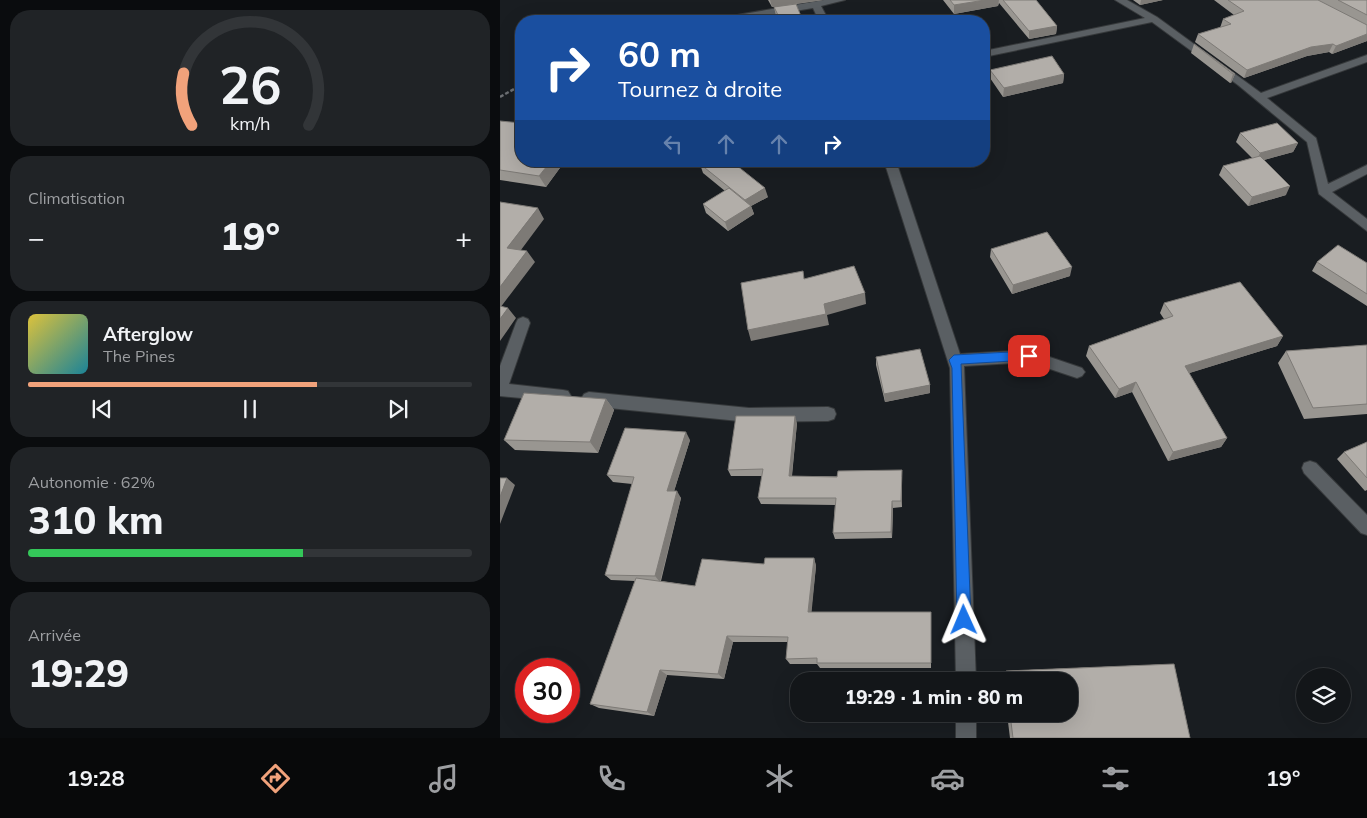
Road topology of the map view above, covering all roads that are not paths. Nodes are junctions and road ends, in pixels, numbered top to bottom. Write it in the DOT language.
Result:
graph roads {
  1 [pos="840,0"];
  2 [pos="1120,0"];
  3 [pos="816,5"];
  4 [pos="756,15"];
  5 [pos="821,15"];
  6 [pos="1154,19"];
  7 [pos="990,53"];
  8 [pos="1367,58"];
  9 [pos="1260,97"];
  10 [pos="892,167"];
  11 [pos="1367,169"];
  12 [pos="1323,191"];
  13 [pos="1367,226"];
  14 [pos="523,323"];
  15 [pos="954,360"];
  16 [pos="1077,372"];
  17 [pos="500,388"];
  18 [pos="828,414"];
  19 [pos="1310,468"];
  20 [pos="1367,528"];
  21 [pos="966,672"];
  22 [pos="966,722"];
  23 [pos="966,738"];
  1 -- 3 [label="street"];
  2 -- 6 [label="street"];
  3 -- 4 [label="street"];
  3 -- 5 [label="street"];
  6 -- 7 [label="street"];
  6 -- 9 [label="street"];
  8 -- 9 [label="street"];
  9 -- 12 [label="street"];
  10 -- 15 [label="street"];
  11 -- 12 [label="street"];
  12 -- 13 [label="street"];
  14 -- 17 [label="street"];
  15 -- 16 [label="street"];
  15 -- 21 [label="street"];
  17 -- 18 [label="street"];
  19 -- 20 [label="street"];
  22 -- 23 [label="street"];
}
